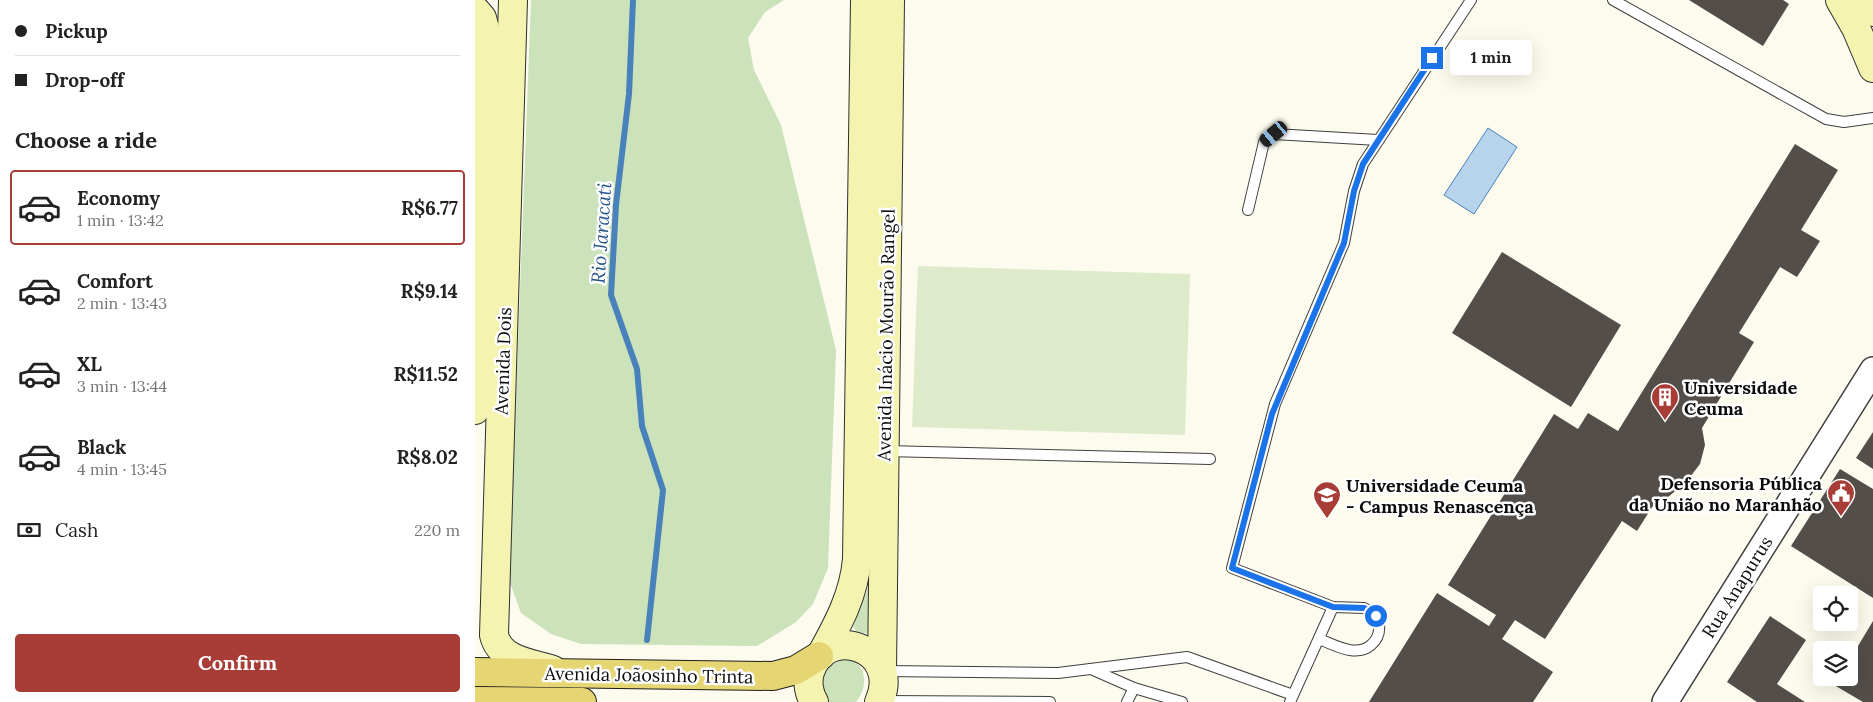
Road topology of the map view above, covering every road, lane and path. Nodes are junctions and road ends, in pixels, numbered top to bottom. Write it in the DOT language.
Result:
graph roads {
  1 [pos="513,0"];
  2 [pos="865,0"];
  3 [pos="889,0"];
  4 [pos="1471,0"];
  5 [pos="1613,0"];
  6 [pos="1840,0"];
  7 [pos="1867,0"];
  8 [pos="475,10"];
  9 [pos="1873,12"];
  10 [pos="1873,68"];
  11 [pos="1873,118"];
  12 [pos="1378,140"];
  13 [pos="479,157"];
  14 [pos="1248,210"];
  15 [pos="476,362"];
  16 [pos="1873,370"];
  17 [pos="475,410"];
  18 [pos="885,451"];
  19 [pos="1209,459"];
  20 [pos="1333,607"];
  21 [pos="1319,639"];
  22 [pos="820,656"];
  23 [pos="1091,669"];
  24 [pos="883,670"];
  25 [pos="475,672"];
  26 [pos="568,674"];
  27 [pos="1134,688"];
  28 [pos="1291,698"];
  29 [pos="475,701"];
  30 [pos="582,702"];
  31 [pos="814,702"];
  32 [pos="879,702"];
  33 [pos="1050,702"];
  34 [pos="1127,702"];
  35 [pos="1182,702"];
  36 [pos="1665,702"];
  1 -- 26 [label="main road, Avenida Dois"];
  2 -- 22 [label="main road, Avenida Inácio Mourão Rangel"];
  3 -- 18 [label="main road, Avenida Inácio Mourão Rangel"];
  4 -- 12 [label="lane"];
  5 -- 11 [label="lane"];
  6 -- 10 [label="main road"];
  7 -- 9 [label="main road"];
  8 -- 13 [label="main road, Avenida Dois"];
  12 -- 14 [label="lane"];
  12 -- 20 [label="lane"];
  13 -- 15 [label="main road, Avenida Dois"];
  15 -- 17 [label="main road, Avenida Dois"];
  16 -- 36 [label="street, Rua Anapurus"];
  18 -- 19 [label="lane"];
  18 -- 24 [label="main road, Avenida Inácio Mourão Rangel"];
  20 -- 21 [label="lane"];
  20 -- 21 [label="lane"];
  21 -- 28 [label="lane"];
  22 -- 24 [label="main road"];
  22 -- 26 [label="main road, Avenida Joãosinho Trinta"];
  22 -- 31 [label="main road, Avenida Inácio Mourão Rangel"];
  23 -- 24 [label="lane"];
  23 -- 27 [label="lane"];
  23 -- 28 [label="lane"];
  24 -- 32 [label="main road, Avenida Inácio Mourão Rangel"];
  25 -- 26 [label="main road, Avenida Joãosinho Trinta"];
  27 -- 34 [label="lane"];
  27 -- 35 [label="lane"];
  29 -- 30 [label="main road, Avenida Joãosinho Trinta"];
  32 -- 33 [label="lane"];
}
